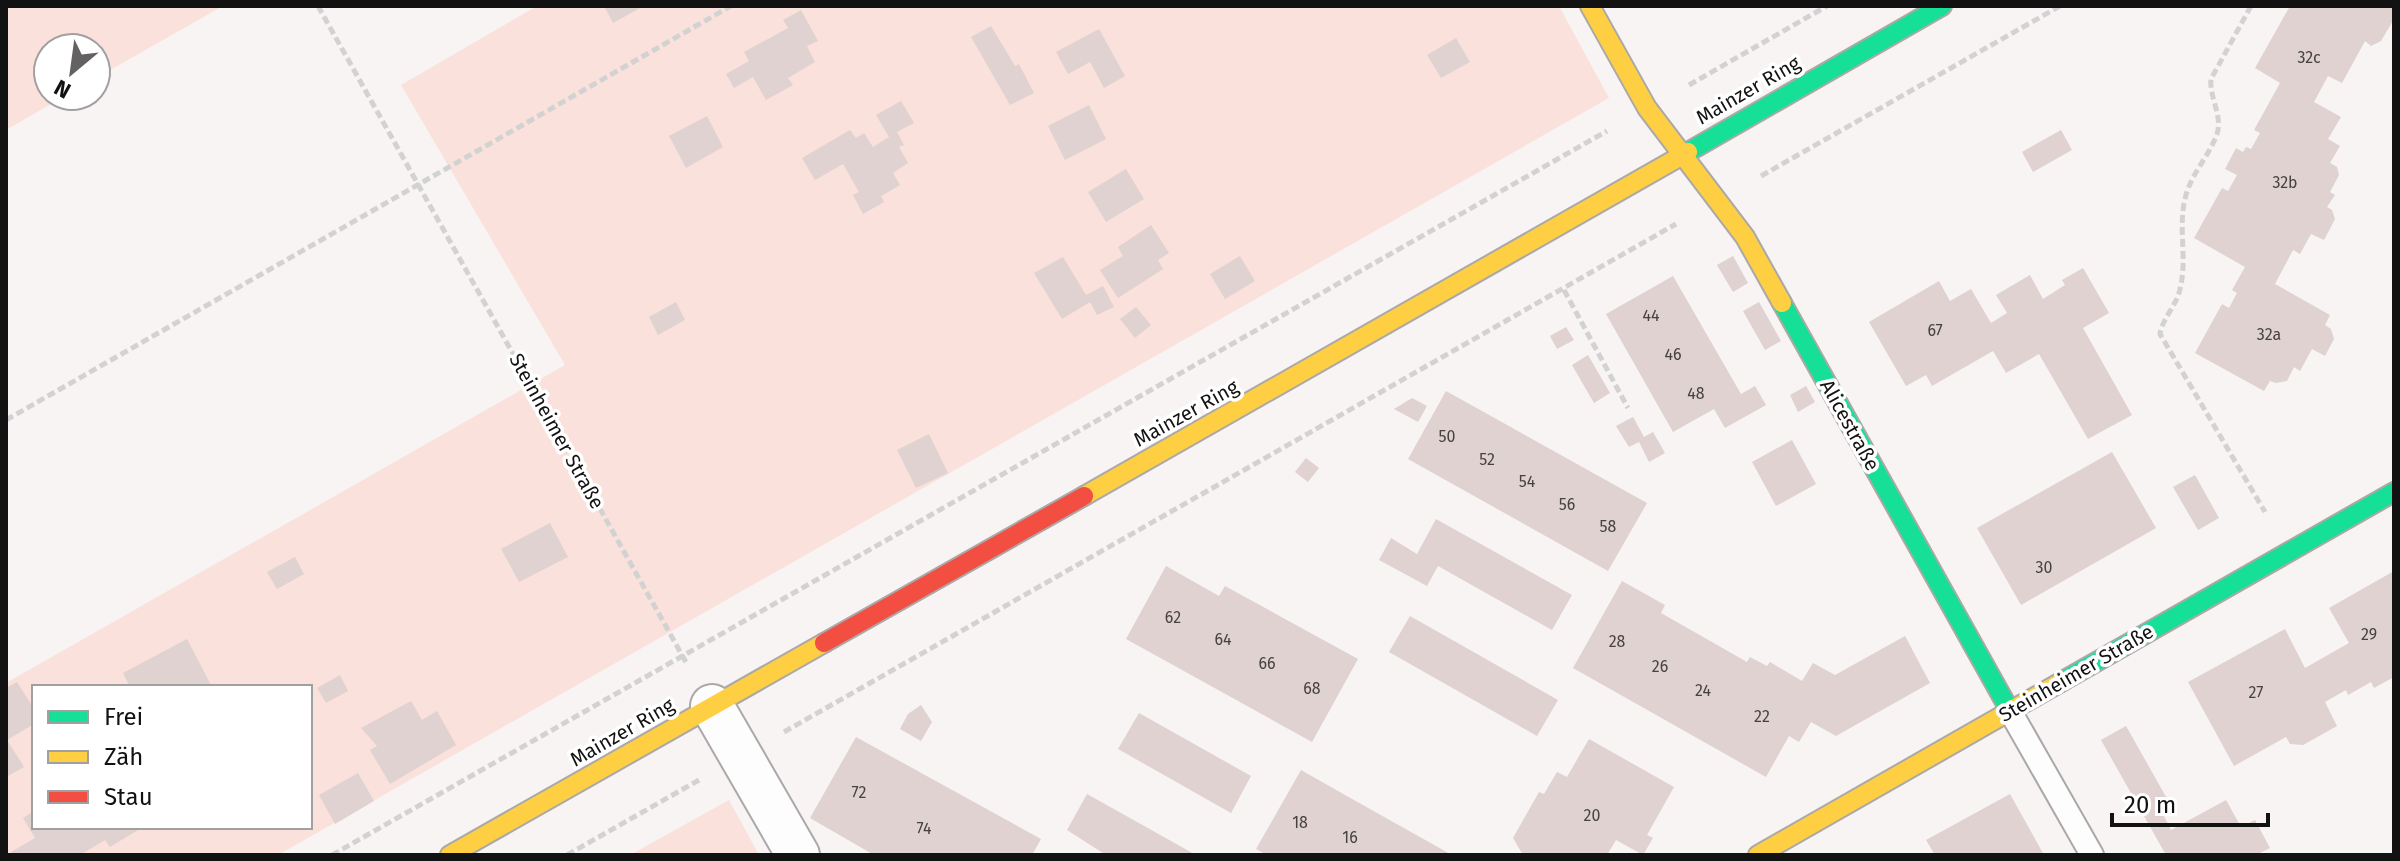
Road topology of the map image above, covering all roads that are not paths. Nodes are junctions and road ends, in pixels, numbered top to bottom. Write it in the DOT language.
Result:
graph roads {
  1 [pos="1590,6"];
  2 [pos="1942,6"];
  3 [pos="1682,153"];
  4 [pos="2394,492"];
  5 [pos="712,706"];
  6 [pos="2010,711"];
  7 [pos="450,855"];
  8 [pos="798,855"];
  9 [pos="1758,855"];
  10 [pos="2092,855"];
  1 -- 3 [label="street, Alicestraße"];
  2 -- 3 [label="street, Mainzer Ring"];
  3 -- 5 [label="street, Mainzer Ring"];
  3 -- 6 [label="street, Alicestraße"];
  4 -- 6 [label="street, Steinheimer Straße"];
  5 -- 7 [label="street, Mainzer Ring"];
  5 -- 8 [label="street"];
  6 -- 9 [label="street, Steinheimer Straße"];
  6 -- 10 [label="lane, Alicestraße"];
}
